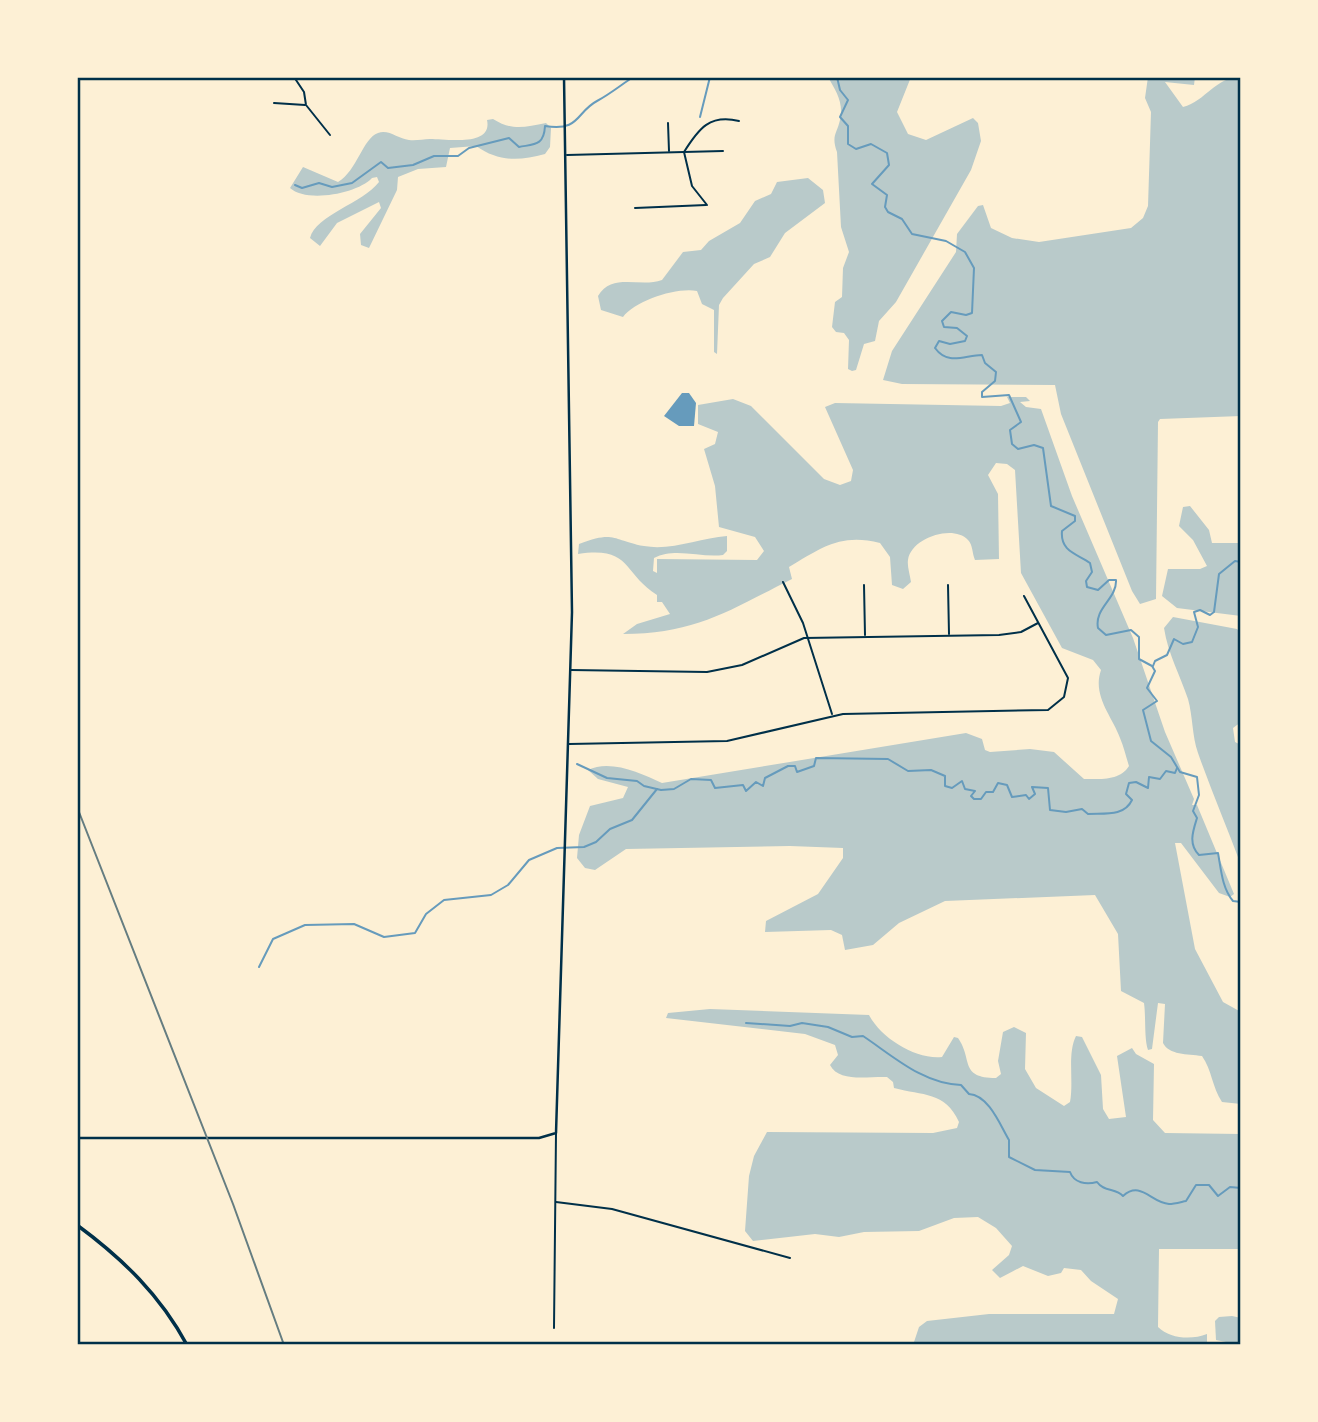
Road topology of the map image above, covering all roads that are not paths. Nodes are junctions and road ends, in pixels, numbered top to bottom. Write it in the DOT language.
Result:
graph roads {
  1 [pos="295,77"];
  2 [pos="564,77"];
  3 [pos="274,103"];
  4 [pos="306,105"];
  5 [pos="739,121"];
  6 [pos="668,123"];
  7 [pos="330,135"];
  8 [pos="723,151"];
  9 [pos="684,152"];
  10 [pos="669,153"];
  11 [pos="565,155"];
  12 [pos="635,208"];
  13 [pos="782,582"];
  14 [pos="948,584"];
  15 [pos="864,585"];
  16 [pos="1024,596"];
  17 [pos="1039,622"];
  18 [pos="949,635"];
  19 [pos="865,636"];
  20 [pos="808,638"];
  21 [pos="571,670"];
  22 [pos="832,715"];
  23 [pos="568,744"];
  24 [pos="556,1133"];
  25 [pos="77,1138"];
  26 [pos="556,1202"];
  27 [pos="77,1226"];
  28 [pos="790,1258"];
  29 [pos="554,1328"];
  30 [pos="187,1345"];
  1 -- 4 [label="street"];
  2 -- 11 [label="main road"];
  3 -- 4 [label="street"];
  4 -- 7 [label="street"];
  5 -- 9 [label="street"];
  6 -- 10 [label="street"];
  8 -- 9 [label="street"];
  9 -- 10 [label="street"];
  9 -- 12 [label="street"];
  10 -- 11 [label="street"];
  11 -- 21 [label="main road"];
  13 -- 20 [label="street"];
  14 -- 18 [label="street"];
  15 -- 19 [label="street"];
  16 -- 17 [label="street"];
  17 -- 18 [label="street"];
  17 -- 22 [label="street"];
  18 -- 19 [label="street"];
  19 -- 20 [label="street"];
  20 -- 21 [label="street"];
  20 -- 22 [label="street"];
  21 -- 23 [label="main road"];
  22 -- 23 [label="street"];
  23 -- 24 [label="main road"];
  24 -- 25 [label="main road"];
  24 -- 26 [label="street"];
  26 -- 28 [label="street"];
  26 -- 29 [label="street"];
  27 -- 30 [label="main road"];
}
